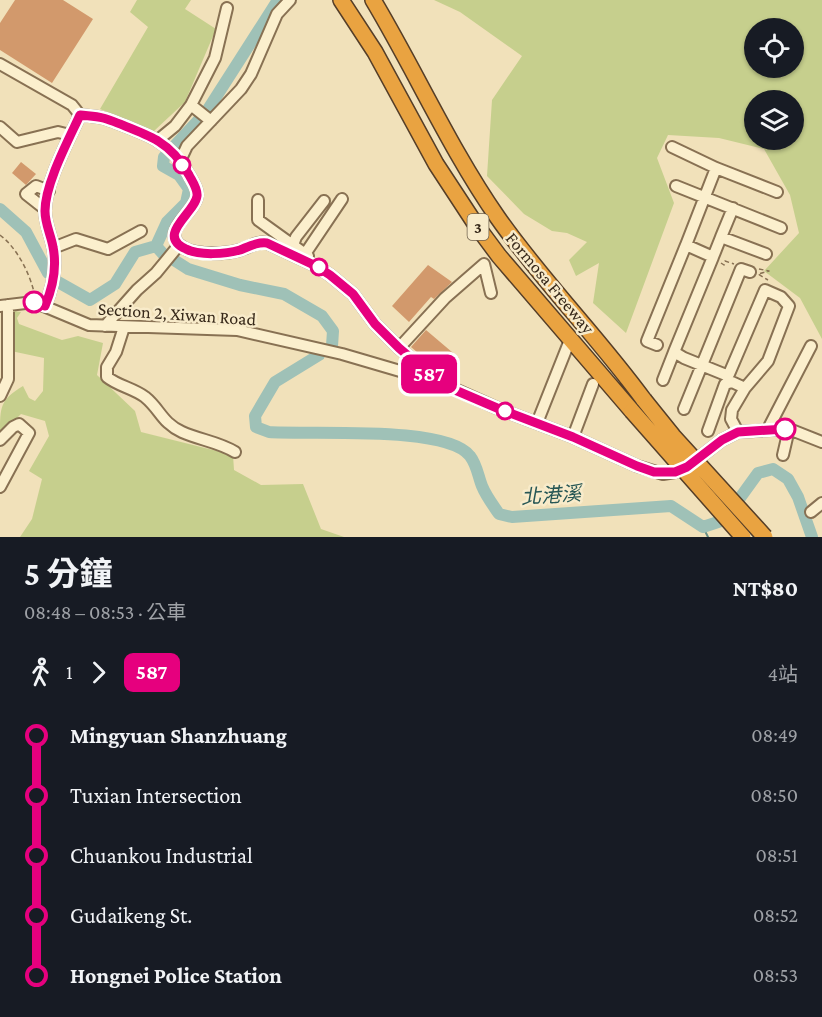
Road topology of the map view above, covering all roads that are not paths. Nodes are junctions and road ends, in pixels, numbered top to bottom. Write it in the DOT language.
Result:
graph roads {
  1 [pos="290,0"];
  2 [pos="341,0"];
  3 [pos="376,6"];
  4 [pos="227,9"];
  5 [pos="0,63"];
  6 [pos="191,105"];
  7 [pos="80,115"];
  8 [pos="210,121"];
  9 [pos="0,127"];
  10 [pos="70,135"];
  11 [pos="158,140"];
  12 [pos="672,147"];
  13 [pos="180,161"];
  14 [pos="716,168"];
  15 [pos="676,186"];
  16 [pos="49,191"];
  17 [pos="777,192"];
  18 [pos="705,197"];
  19 [pos="342,199"];
  20 [pos="258,200"];
  21 [pos="324,201"];
  22 [pos="733,208"];
  23 [pos="45,209"];
  24 [pos="781,228"];
  25 [pos="141,231"];
  26 [pos="721,237"];
  27 [pos="179,245"];
  28 [pos="292,245"];
  29 [pos="686,245"];
  30 [pos="53,248"];
  31 [pos="305,254"];
  32 [pos="765,254"];
  33 [pos="712,258"];
  34 [pos="316,266"];
  35 [pos="746,271"];
  36 [pos="491,292"];
  37 [pos="4,306"];
  38 [pos="45,306"];
  39 [pos="105,326"];
  40 [pos="124,327"];
  41 [pos="568,345"];
  42 [pos="657,345"];
  43 [pos="811,346"];
  44 [pos="399,348"];
  45 [pos="674,352"];
  46 [pos="4,353"];
  47 [pos="701,365"];
  48 [pos="663,380"];
  49 [pos="441,384"];
  50 [pos="593,384"];
  51 [pos="745,388"];
  52 [pos="0,396"];
  53 [pos="684,409"];
  54 [pos="537,423"];
  55 [pos="768,429"];
  56 [pos="789,429"];
  57 [pos="708,431"];
  58 [pos="738,432"];
  59 [pos="573,437"];
  60 [pos="0,440"];
  61 [pos="822,442"];
  62 [pos="235,452"];
  63 [pos="783,455"];
  64 [pos="0,487"];
  65 [pos="822,503"];
  66 [pos="811,512"];
  67 [pos="743,537"];
  68 [pos="765,537"];
  1 -- 8 [label="street"];
  2 -- 67 [label="highway, Formosa Freeway / 3, bridge"];
  3 -- 68 [label="highway, Formosa Freeway / 3, bridge"];
  4 -- 6 [label="street"];
  5 -- 7 [label="street"];
  6 -- 8 [label="street"];
  6 -- 11 [label="street"];
  7 -- 10 [label="street"];
  7 -- 11 [label="street"];
  8 -- 13 [label="street"];
  9 -- 10 [label="street"];
  10 -- 16 [label="street"];
  11 -- 13 [label="street"];
  12 -- 14 [label="street"];
  13 -- 27 [label="street"];
  14 -- 17 [label="street"];
  14 -- 18 [label="street"];
  15 -- 18 [label="street"];
  16 -- 23 [label="street"];
  16 -- 23 [label="street"];
  18 -- 22 [label="street"];
  18 -- 29 [label="street"];
  19 -- 31 [label="street"];
  20 -- 28 [label="street"];
  21 -- 28 [label="street"];
  22 -- 24 [label="street"];
  22 -- 26 [label="street"];
  23 -- 30 [label="street"];
  25 -- 30 [label="street"];
  26 -- 32 [label="street"];
  26 -- 33 [label="street"];
  27 -- 34 [label="street"];
  27 -- 39 [label="street"];
  28 -- 31 [label="street"];
  29 -- 33 [label="street"];
  29 -- 42 [label="street"];
  30 -- 38 [label="street"];
  31 -- 34 [label="street"];
  33 -- 45 [label="street"];
  34 -- 44 [label="street"];
  35 -- 47 [label="street"];
  36 -- 44 [label="street"];
  37 -- 38 [label="street, Section 2, Xiwan Road"];
  37 -- 46 [label="street"];
  38 -- 39 [label="street, Section 2, Xiwan Road"];
  39 -- 40 [label="street, Section 2, Xiwan Road"];
  40 -- 49 [label="street, Section 2, Xiwan Road"];
  40 -- 62 [label="street"];
  41 -- 54 [label="street"];
  43 -- 55 [label="street"];
  44 -- 49 [label="street"];
  45 -- 47 [label="street"];
  45 -- 48 [label="street"];
  46 -- 52 [label="street"];
  47 -- 51 [label="street"];
  47 -- 53 [label="street"];
  49 -- 54 [label="street, Section 2, Xiwan Road"];
  50 -- 59 [label="street"];
  51 -- 57 [label="street"];
  51 -- 58 [label="street"];
  54 -- 59 [label="street, Section 2, Xiwan Road"];
  55 -- 56 [label="street, Section 2, Xiwan Road"];
  55 -- 58 [label="street, Section 2, Xiwan Road"];
  56 -- 61 [label="street, Section 2, Xiwan Road"];
  56 -- 63 [label="street"];
  58 -- 59 [label="street, Section 2, Xiwan Road"];
  60 -- 64 [label="street"];
  65 -- 66 [label="street"];
}
